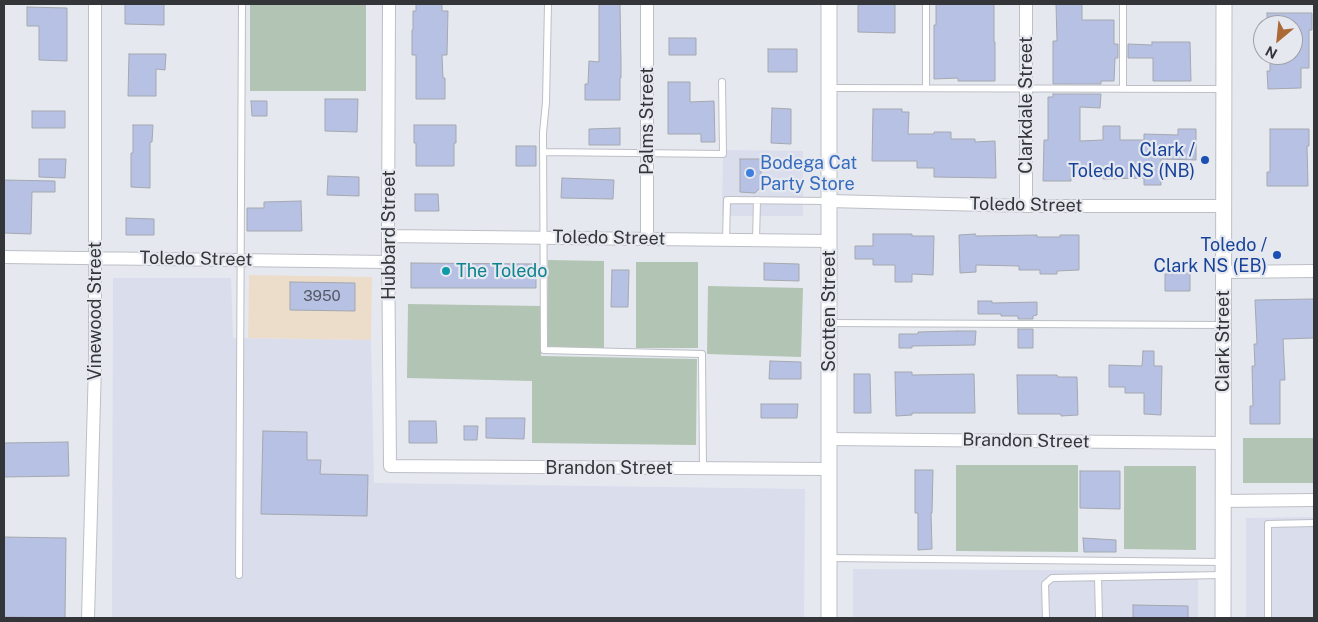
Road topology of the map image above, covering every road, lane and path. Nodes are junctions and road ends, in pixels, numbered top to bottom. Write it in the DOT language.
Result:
graph roads {
  1 [pos="96,4"];
  2 [pos="242,4"];
  3 [pos="390,4"];
  4 [pos="548,4"];
  5 [pos="647,4"];
  6 [pos="829,4"];
  7 [pos="926,4"];
  8 [pos="1026,4"];
  9 [pos="1123,4"];
  10 [pos="1224,4"];
  11 [pos="722,82"];
  12 [pos="829,88"];
  13 [pos="926,88"];
  14 [pos="1026,88"];
  15 [pos="1123,88"];
  16 [pos="1224,89"];
  17 [pos="543,152"];
  18 [pos="646,153"];
  19 [pos="757,200"];
  20 [pos="829,201"];
  21 [pos="1026,206"];
  22 [pos="1224,206"];
  23 [pos="388,236"];
  24 [pos="543,238"];
  25 [pos="647,239"];
  26 [pos="726,240"];
  27 [pos="756,240"];
  28 [pos="829,241"];
  29 [pos="4,257"];
  30 [pos="95,258"];
  31 [pos="241,260"];
  32 [pos="388,262"];
  33 [pos="1314,271"];
  34 [pos="1223,272"];
  35 [pos="830,323"];
  36 [pos="1223,325"];
  37 [pos="830,440"];
  38 [pos="1223,443"];
  39 [pos="390,466"];
  40 [pos="703,469"];
  41 [pos="829,469"];
  42 [pos="1314,500"];
  43 [pos="1223,501"];
  44 [pos="1314,523"];
  45 [pos="829,558"];
  46 [pos="1223,568"];
  47 [pos="239,575"];
  48 [pos="1098,577"];
  49 [pos="88,618"];
  50 [pos="829,618"];
  51 [pos="1046,618"];
  52 [pos="1099,618"];
  53 [pos="1223,618"];
  54 [pos="1268,618"];
  1 -- 30 [label="street, Vinewood Street"];
  2 -- 31 [label="lane"];
  3 -- 23 [label="street, Hubbard Street"];
  4 -- 17 [label="lane"];
  5 -- 18 [label="street, Palms Street"];
  6 -- 12 [label="street, Scotten Street"];
  7 -- 13 [label="lane"];
  8 -- 14 [label="street, Clarkdale Street"];
  9 -- 15 [label="lane"];
  10 -- 16 [label="street, Clark Street"];
  11 -- 18 [label="lane"];
  12 -- 13 [label="lane"];
  12 -- 20 [label="street, Scotten Street"];
  13 -- 14 [label="lane"];
  14 -- 15 [label="lane"];
  14 -- 21 [label="street, Clarkdale Street"];
  15 -- 16 [label="lane"];
  16 -- 22 [label="street, Clark Street"];
  17 -- 18 [label="lane"];
  17 -- 24 [label="lane"];
  18 -- 25 [label="street, Palms Street"];
  19 -- 20 [label="lane"];
  19 -- 26 [label="lane"];
  19 -- 27 [label="lane"];
  20 -- 21 [label="street, Toledo Street"];
  20 -- 28 [label="street, Scotten Street"];
  21 -- 22 [label="street, Toledo Street"];
  22 -- 34 [label="street, Clark Street"];
  23 -- 24 [label="street, Toledo Street"];
  23 -- 32 [label="street, Hubbard Street"];
  24 -- 25 [label="street, Toledo Street"];
  24 -- 40 [label="lane"];
  25 -- 26 [label="street, Toledo Street"];
  26 -- 27 [label="street, Toledo Street"];
  27 -- 28 [label="street, Toledo Street"];
  28 -- 35 [label="street, Scotten Street"];
  29 -- 30 [label="street, Toledo Street"];
  30 -- 31 [label="street, Toledo Street"];
  30 -- 49 [label="street, Vinewood Street"];
  31 -- 32 [label="street, Toledo Street"];
  31 -- 47 [label="lane"];
  32 -- 39 [label="street, Hubbard Street"];
  33 -- 34 [label="street"];
  34 -- 36 [label="street, Clark Street"];
  35 -- 36 [label="lane"];
  35 -- 37 [label="street, Scotten Street"];
  36 -- 38 [label="street, Clark Street"];
  37 -- 38 [label="street, Brandon Street"];
  37 -- 41 [label="street, Scotten Street"];
  38 -- 43 [label="street, Clark Street"];
  39 -- 40 [label="street, Brandon Street"];
  40 -- 41 [label="street, Brandon Street"];
  41 -- 45 [label="street, Scotten Street"];
  42 -- 43 [label="street"];
  43 -- 46 [label="street, Clark Street"];
  44 -- 54 [label="lane"];
  45 -- 46 [label="lane"];
  45 -- 50 [label="street, Scotten Street"];
  46 -- 48 [label="lane"];
  46 -- 53 [label="street, Clark Street"];
  48 -- 51 [label="lane"];
  48 -- 52 [label="lane"];
}
